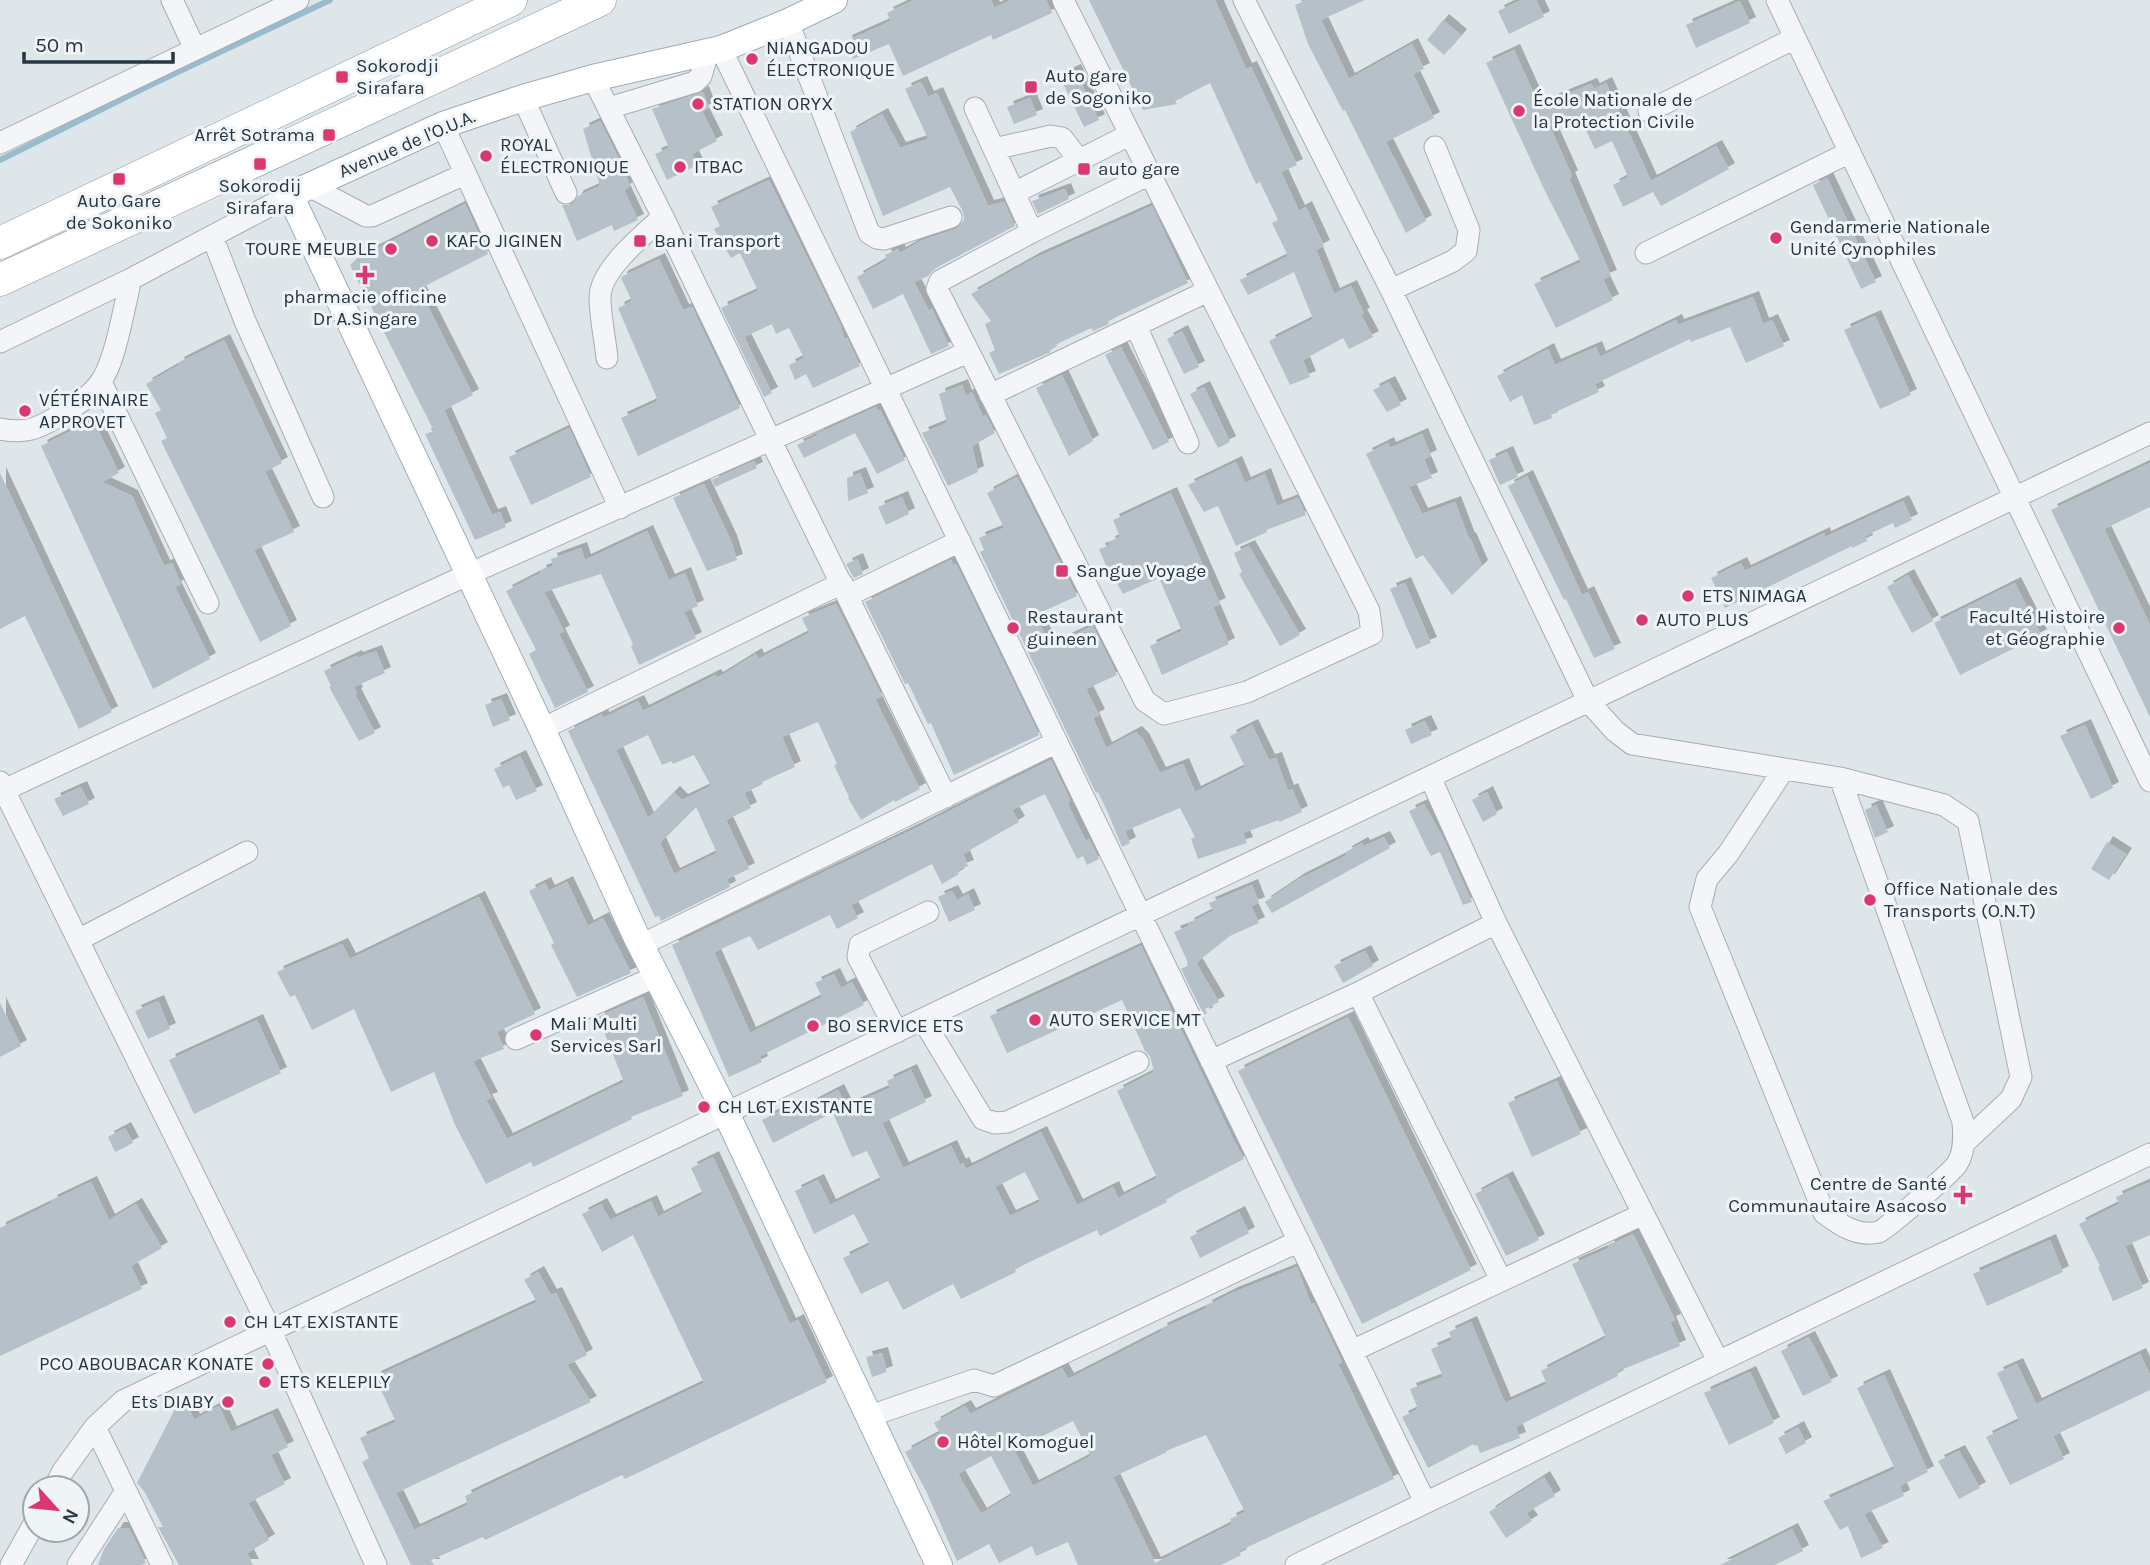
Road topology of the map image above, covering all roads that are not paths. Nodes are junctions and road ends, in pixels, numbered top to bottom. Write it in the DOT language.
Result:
graph roads {
  1 [pos="172,0"];
  2 [pos="298,0"];
  3 [pos="511,0"];
  4 [pos="600,0"];
  5 [pos="834,0"];
  6 [pos="1063,0"];
  7 [pos="1244,0"];
  8 [pos="1777,0"];
  9 [pos="788,22"];
  10 [pos="1795,38"];
  11 [pos="195,49"];
  12 [pos="714,51"];
  13 [pos="593,78"];
  14 [pos="523,97"];
  15 [pos="608,107"];
  16 [pos="975,108"];
  17 [pos="1649,111"];
  18 [pos="443,125"];
  19 [pos="1129,135"];
  20 [pos="0,143"];
  21 [pos="1435,147"];
  22 [pos="994,149"];
  23 [pos="1850,152"];
  24 [pos="1079,160"];
  25 [pos="465,174"];
  26 [pos="1150,174"];
  27 [pos="300,190"];
  28 [pos="565,193"];
  29 [pos="1014,193"];
  30 [pos="663,217"];
  31 [pos="951,217"];
  32 [pos="1032,232"];
  33 [pos="212,236"];
  34 [pos="0,243"];
  35 [pos="1646,253"];
  36 [pos="131,279"];
  37 [pos="0,280"];
  38 [pos="1391,289"];
  39 [pos="1208,291"];
  40 [pos="1136,326"];
  41 [pos="0,342"];
  42 [pos="968,352"];
  43 [pos="607,358"];
  44 [pos="101,382"];
  45 [pos="886,390"];
  46 [pos="990,395"];
  47 [pos="0,429"];
  48 [pos="2150,433"];
  49 [pos="770,439"];
  50 [pos="1188,443"];
  51 [pos="323,497"];
  52 [pos="2015,498"];
  53 [pos="620,508"];
  54 [pos="960,541"];
  55 [pos="469,574"];
  56 [pos="844,589"];
  57 [pos="208,603"];
  58 [pos="1588,701"];
  59 [pos="542,729"];
  60 [pos="1057,742"];
  61 [pos="1784,769"];
  62 [pos="1430,777"];
  63 [pos="1840,778"];
  64 [pos="2150,781"];
  65 [pos="2,786"];
  66 [pos="946,797"];
  67 [pos="247,852"];
  68 [pos="928,912"];
  69 [pos="1141,915"];
  70 [pos="1496,923"];
  71 [pos="78,940"];
  72 [pos="641,945"];
  73 [pos="657,976"];
  74 [pos="1358,993"];
  75 [pos="923,1020"];
  76 [pos="897,1032"];
  77 [pos="516,1039"];
  78 [pos="1212,1061"];
  79 [pos="1138,1062"];
  80 [pos="726,1113"];
  81 [pos="1964,1143"];
  82 [pos="2150,1154"];
  83 [pos="1643,1214"];
  84 [pos="1299,1241"];
  85 [pos="1502,1280"];
  86 [pos="271,1331"];
  87 [pos="1352,1351"];
  88 [pos="1718,1361"];
  89 [pos="870,1416"];
  90 [pos="95,1427"];
  91 [pos="61,1474"];
  92 [pos="126,1491"];
  93 [pos="1425,1502"];
  94 [pos="23,1544"];
  95 [pos="11,1565"];
  96 [pos="78,1565"];
  97 [pos="162,1565"];
  98 [pos="376,1565"];
  99 [pos="939,1565"];
  100 [pos="1296,1565"];
  1 -- 11 [label="street"];
  2 -- 11 [label="street"];
  3 -- 34 [label="highway"];
  4 -- 37 [label="highway"];
  5 -- 9 [label="main road, Avenue de l'O.U.A."];
  6 -- 19 [label="street"];
  7 -- 38 [label="street"];
  8 -- 10 [label="street"];
  9 -- 12 [label="main road, Avenue de l'O.U.A."];
  9 -- 31 [label="street"];
  10 -- 17 [label="street"];
  10 -- 23 [label="street"];
  11 -- 20 [label="street"];
  12 -- 13 [label="main road, Avenue de l'O.U.A."];
  12 -- 15 [label="street"];
  12 -- 45 [label="street"];
  13 -- 14 [label="main road, Avenue de l'O.U.A."];
  13 -- 15 [label="street"];
  14 -- 18 [label="main road, Avenue de l'O.U.A."];
  14 -- 28 [label="street"];
  15 -- 30 [label="street"];
  16 -- 22 [label="street"];
  18 -- 25 [label="street"];
  18 -- 27 [label="main road, Avenue de l'O.U.A."];
  19 -- 24 [label="street"];
  19 -- 26 [label="street"];
  21 -- 38 [label="street"];
  22 -- 24 [label="street"];
  22 -- 29 [label="street"];
  23 -- 35 [label="street"];
  23 -- 52 [label="street"];
  24 -- 29 [label="street"];
  25 -- 27 [label="street"];
  25 -- 53 [label="street"];
  26 -- 32 [label="street"];
  26 -- 39 [label="street"];
  27 -- 33 [label="street, Avenue de l'O.U.A."];
  27 -- 55 [label="main road"];
  29 -- 32 [label="street"];
  30 -- 43 [label="street"];
  30 -- 49 [label="street"];
  32 -- 42 [label="street"];
  33 -- 36 [label="street, Avenue de l'O.U.A."];
  33 -- 51 [label="street"];
  36 -- 41 [label="street, Avenue de l'O.U.A."];
  36 -- 44 [label="street"];
  38 -- 58 [label="street"];
  39 -- 40 [label="street"];
  39 -- 46 [label="street"];
  40 -- 46 [label="street"];
  40 -- 50 [label="street"];
  42 -- 45 [label="street"];
  42 -- 46 [label="street"];
  44 -- 47 [label="street"];
  44 -- 57 [label="street"];
  45 -- 49 [label="street"];
  45 -- 54 [label="street"];
  48 -- 52 [label="street"];
  49 -- 53 [label="street"];
  49 -- 56 [label="street"];
  52 -- 58 [label="street"];
  52 -- 64 [label="street"];
  53 -- 55 [label="street"];
  54 -- 56 [label="street"];
  54 -- 60 [label="street"];
  55 -- 59 [label="main road"];
  55 -- 65 [label="street"];
  56 -- 59 [label="street"];
  56 -- 66 [label="street"];
  58 -- 61 [label="street"];
  58 -- 62 [label="street"];
  59 -- 72 [label="main road"];
  60 -- 66 [label="street"];
  60 -- 69 [label="street"];
  61 -- 63 [label="street"];
  61 -- 81 [label="street"];
  62 -- 69 [label="street"];
  62 -- 70 [label="street"];
  63 -- 81 [label="street"];
  63 -- 81 [label="street"];
  65 -- 71 [label="street"];
  66 -- 72 [label="street"];
  67 -- 71 [label="street"];
  68 -- 76 [label="street"];
  69 -- 75 [label="street"];
  69 -- 78 [label="street"];
  70 -- 74 [label="street"];
  70 -- 83 [label="street"];
  71 -- 86 [label="street"];
  72 -- 73 [label="main road"];
  73 -- 77 [label="street"];
  73 -- 80 [label="main road"];
  74 -- 78 [label="street"];
  74 -- 85 [label="street"];
  75 -- 76 [label="street"];
  75 -- 79 [label="street"];
  76 -- 80 [label="street"];
  78 -- 84 [label="street"];
  80 -- 86 [label="street"];
  80 -- 89 [label="main road"];
  82 -- 88 [label="street"];
  83 -- 85 [label="street"];
  83 -- 88 [label="street"];
  84 -- 87 [label="street"];
  84 -- 89 [label="street"];
  85 -- 87 [label="street"];
  86 -- 90 [label="street"];
  86 -- 98 [label="street"];
  87 -- 93 [label="street"];
  88 -- 93 [label="street"];
  89 -- 99 [label="main road"];
  90 -- 91 [label="street"];
  90 -- 92 [label="street"];
  92 -- 96 [label="street"];
  92 -- 97 [label="street"];
  93 -- 100 [label="street"];
  94 -- 95 [label="street"];
}
